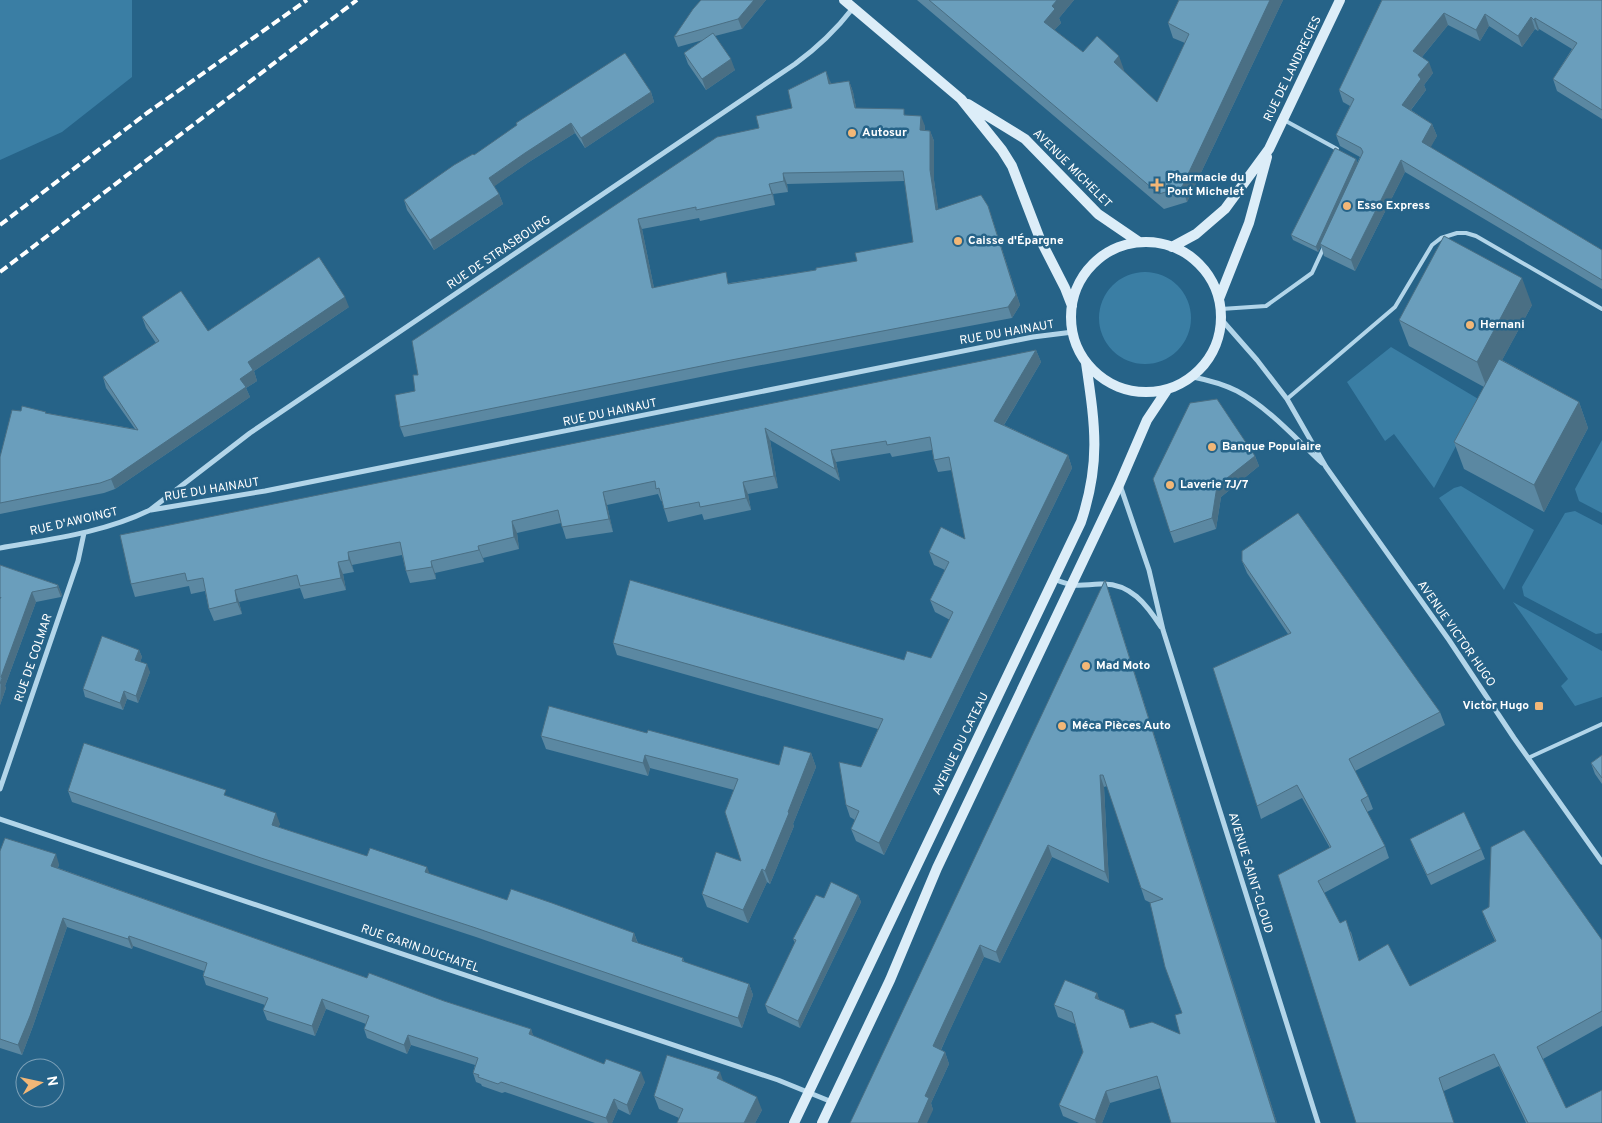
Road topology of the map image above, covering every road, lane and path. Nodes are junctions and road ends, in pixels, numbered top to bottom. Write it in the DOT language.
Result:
graph roads {
  1 [pos="844,0"];
  2 [pos="1340,0"];
  3 [pos="853,8"];
  4 [pos="960,99"];
  5 [pos="1283,120"];
  6 [pos="1269,149"];
  7 [pos="1339,150"];
  8 [pos="1328,239"];
  9 [pos="1139,242"];
  10 [pos="1172,247"];
  11 [pos="1072,306"];
  12 [pos="1220,309"];
  13 [pos="1602,310"];
  14 [pos="1072,332"];
  15 [pos="1086,363"];
  16 [pos="1193,377"];
  17 [pos="1167,390"];
  18 [pos="1287,399"];
  19 [pos="1326,467"];
  20 [pos="1120,485"];
  21 [pos="150,510"];
  22 [pos="84,532"];
  23 [pos="0,548"];
  24 [pos="1054,578"];
  25 [pos="1071,586"];
  26 [pos="1163,630"];
  27 [pos="1602,724"];
  28 [pos="1528,758"];
  29 [pos="0,788"];
  30 [pos="0,820"];
  31 [pos="1602,862"];
  32 [pos="808,1092"];
  33 [pos="832,1102"];
  34 [pos="794,1123"];
  35 [pos="822,1123"];
  36 [pos="1318,1123"];
  1 -- 3 [label="main road, AVENUE MICHELET"];
  2 -- 5 [label="main road, RUE DE LANDRECIES"];
  3 -- 4 [label="main road, AVENUE MICHELET"];
  3 -- 21 [label="street, RUE DE STRASBOURG"];
  4 -- 9 [label="main road, AVENUE MICHELET"];
  4 -- 11 [label="main road, AVENUE MICHELET"];
  5 -- 6 [label="main road, RUE DE LANDRECIES"];
  5 -- 7 [label="lane"];
  6 -- 10 [label="main road, RUE DE LANDRECIES"];
  6 -- 12 [label="main road, RUE DE LANDRECIES"];
  8 -- 12 [label="lane"];
  9 -- 10 [label="main road"];
  9 -- 11 [label="main road"];
  10 -- 12 [label="main road"];
  11 -- 14 [label="main road"];
  12 -- 16 [label="main road"];
  12 -- 18 [label="street, AVENUE VICTOR HUGO"];
  13 -- 18 [label="lane"];
  14 -- 15 [label="main road"];
  14 -- 21 [label="street, RUE DU HAINAUT"];
  15 -- 17 [label="main road"];
  15 -- 24 [label="main road, AVENUE DU CATEAU"];
  16 -- 17 [label="main road"];
  16 -- 19 [label="street, AVENUE VICTOR HUGO"];
  17 -- 20 [label="main road"];
  18 -- 19 [label="street, AVENUE VICTOR HUGO"];
  19 -- 28 [label="street, AVENUE VICTOR HUGO"];
  20 -- 25 [label="main road"];
  20 -- 26 [label="street, AVENUE SAINT-CLOUD"];
  21 -- 22 [label="street, RUE D'AWOINGT"];
  22 -- 23 [label="street, RUE D'AWOINGT"];
  22 -- 29 [label="street, RUE DE COLMAR"];
  24 -- 25 [label="street, AVENUE SAINT-CLOUD"];
  24 -- 32 [label="main road, AVENUE DU CATEAU"];
  25 -- 26 [label="street, AVENUE SAINT-CLOUD"];
  25 -- 33 [label="main road"];
  26 -- 36 [label="street, AVENUE SAINT-CLOUD"];
  27 -- 28 [label="lane"];
  28 -- 31 [label="street, AVENUE VICTOR HUGO"];
  30 -- 32 [label="street, RUE GARIN DUCHATEL"];
  32 -- 33 [label="street, RUE GARIN DUCHATEL"];
  32 -- 34 [label="main road, AVENUE DU CATEAU"];
  33 -- 35 [label="main road"];
}
